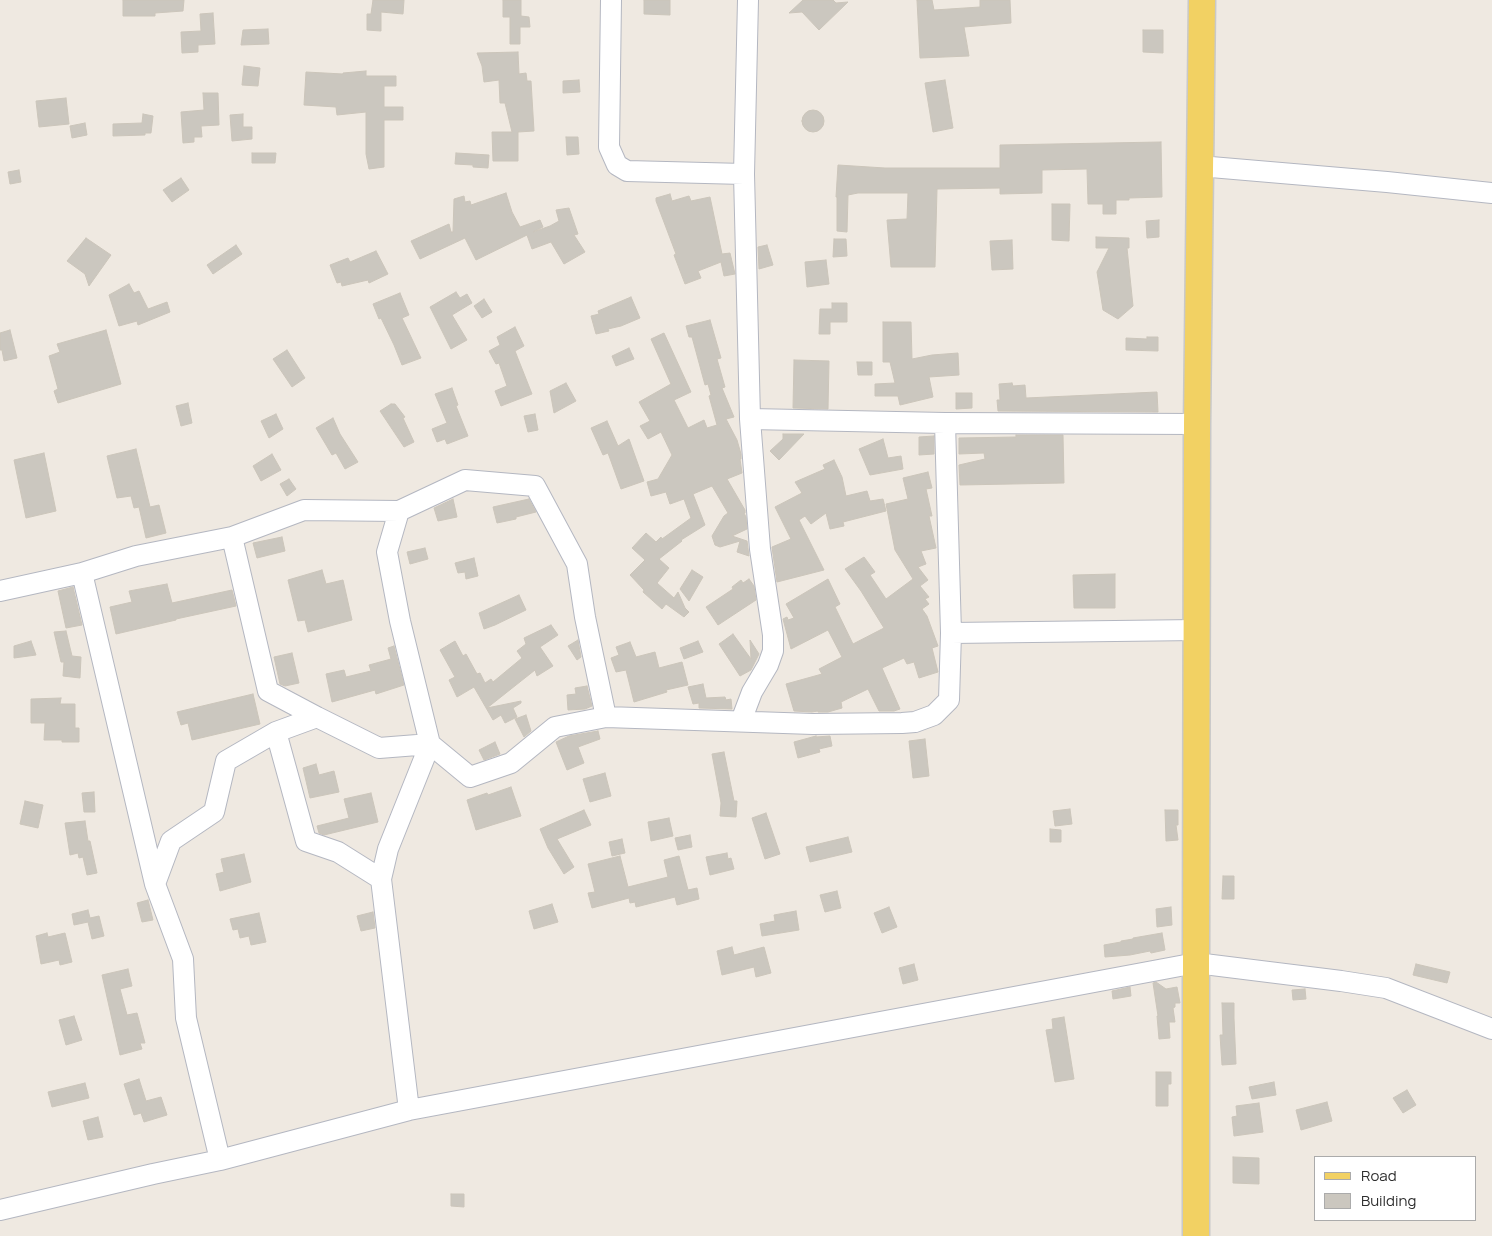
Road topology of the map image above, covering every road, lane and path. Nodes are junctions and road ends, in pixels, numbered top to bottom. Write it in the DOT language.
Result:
graph roads {
  1 [pos="611,0"];
  2 [pos="748,0"];
  3 [pos="1202,0"];
  4 [pos="1200,166"];
  5 [pos="744,174"];
  6 [pos="1492,193"];
  7 [pos="750,419"];
  8 [pos="945,423"];
  9 [pos="1197,424"];
  10 [pos="398,511"];
  11 [pos="232,538"];
  12 [pos="82,573"];
  13 [pos="0,591"];
  14 [pos="1197,630"];
  15 [pos="951,633"];
  16 [pos="317,717"];
  17 [pos="606,717"];
  18 [pos="741,721"];
  19 [pos="276,732"];
  20 [pos="430,744"];
  21 [pos="381,879"];
  22 [pos="155,884"];
  23 [pos="1196,964"];
  24 [pos="1492,1029"];
  25 [pos="409,1110"];
  26 [pos="220,1160"];
  27 [pos="0,1210"];
  28 [pos="1196,1236"];
  1 -- 5 [label="street"];
  2 -- 5 [label="street"];
  3 -- 4 [label="main road"];
  4 -- 6 [label="street"];
  4 -- 9 [label="main road"];
  5 -- 7 [label="street"];
  7 -- 8 [label="street"];
  7 -- 18 [label="street"];
  8 -- 9 [label="street"];
  8 -- 15 [label="street"];
  9 -- 14 [label="main road"];
  10 -- 11 [label="street"];
  10 -- 17 [label="street"];
  10 -- 20 [label="street"];
  11 -- 12 [label="street"];
  11 -- 16 [label="street"];
  12 -- 13 [label="street"];
  12 -- 22 [label="street"];
  14 -- 15 [label="street"];
  14 -- 23 [label="main road"];
  15 -- 18 [label="street"];
  16 -- 19 [label="street"];
  16 -- 20 [label="street"];
  17 -- 18 [label="street"];
  17 -- 20 [label="street"];
  19 -- 21 [label="street"];
  19 -- 22 [label="street"];
  20 -- 21 [label="street"];
  21 -- 25 [label="street"];
  22 -- 26 [label="street"];
  23 -- 24 [label="street"];
  23 -- 25 [label="street"];
  23 -- 28 [label="main road"];
  25 -- 26 [label="street"];
  26 -- 27 [label="street"];
}
